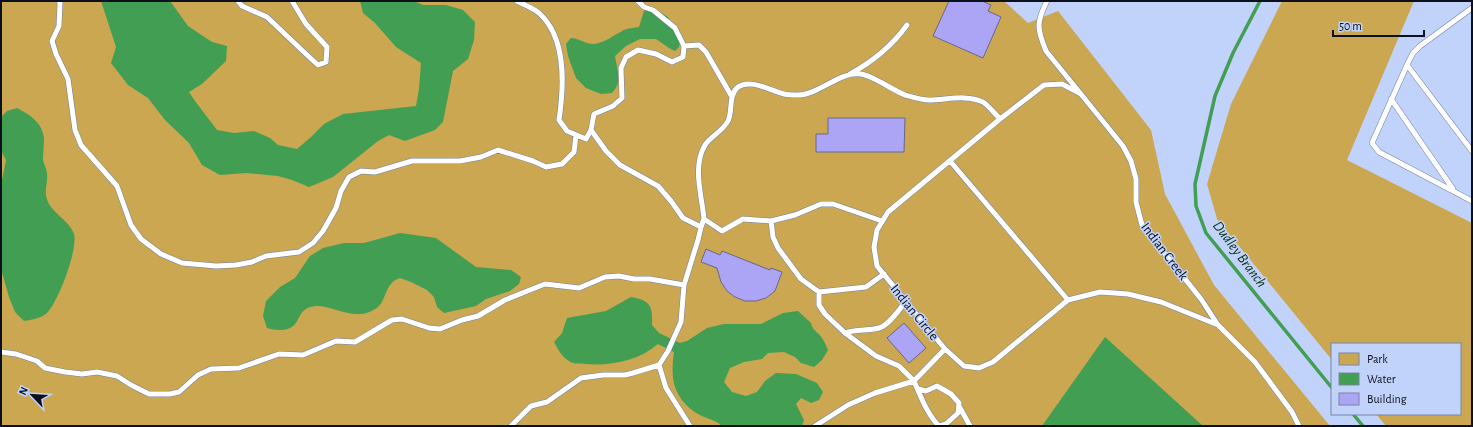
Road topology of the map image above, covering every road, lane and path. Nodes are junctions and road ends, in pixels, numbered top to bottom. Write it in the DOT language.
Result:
graph roads {
  1 [pos="59,1"];
  2 [pos="238,1"];
  3 [pos="292,1"];
  4 [pos="517,1"];
  5 [pos="638,1"];
  6 [pos="1048,1"];
  7 [pos="1472,8"];
  8 [pos="907,25"];
  9 [pos="684,46"];
  10 [pos="1407,65"];
  11 [pos="848,75"];
  12 [pos="1081,94"];
  13 [pos="732,97"];
  14 [pos="1391,100"];
  15 [pos="1000,119"];
  16 [pos="591,130"];
  17 [pos="576,135"];
  18 [pos="1472,151"];
  19 [pos="950,161"];
  20 [pos="1454,190"];
  21 [pos="1472,201"];
  22 [pos="704,219"];
  23 [pos="882,221"];
  24 [pos="771,222"];
  25 [pos="701,227"];
  26 [pos="884,274"];
  27 [pos="684,285"];
  28 [pos="820,292"];
  29 [pos="1068,300"];
  30 [pos="906,301"];
  31 [pos="1218,325"];
  32 [pos="845,333"];
  33 [pos="945,349"];
  34 [pos="1,352"];
  35 [pos="659,365"];
  36 [pos="914,381"];
  37 [pos="918,389"];
  38 [pos="959,406"];
  39 [pos="511,426"];
  40 [pos="690,426"];
  41 [pos="815,426"];
  42 [pos="970,426"];
  43 [pos="1299,426"];
  1 -- 17 [label="lane"];
  2 -- 3 [label="lane"];
  4 -- 17 [label="lane"];
  5 -- 9 [label="lane"];
  6 -- 12 [label="lane, Indian Creek"];
  7 -- 10 [label="lane"];
  8 -- 11 [label="lane"];
  9 -- 13 [label="lane"];
  9 -- 16 [label="lane"];
  10 -- 14 [label="lane"];
  10 -- 18 [label="lane"];
  11 -- 13 [label="lane"];
  11 -- 15 [label="lane"];
  12 -- 15 [label="lane, Indian Circle"];
  12 -- 31 [label="lane, Indian Creek"];
  13 -- 22 [label="lane"];
  14 -- 20 [label="lane"];
  14 -- 20 [label="lane"];
  15 -- 19 [label="lane, Indian Circle"];
  16 -- 17 [label="lane"];
  16 -- 25 [label="lane"];
  19 -- 23 [label="lane, Indian Circle"];
  19 -- 29 [label="lane"];
  20 -- 21 [label="lane"];
  22 -- 24 [label="lane"];
  22 -- 25 [label="lane"];
  23 -- 24 [label="lane"];
  23 -- 26 [label="lane, Indian Circle"];
  24 -- 28 [label="lane"];
  25 -- 27 [label="lane"];
  26 -- 28 [label="lane"];
  26 -- 30 [label="lane, Indian Circle"];
  27 -- 34 [label="lane"];
  27 -- 35 [label="lane"];
  28 -- 32 [label="lane"];
  29 -- 31 [label="lane, Indian Circle"];
  29 -- 33 [label="lane, Indian Circle"];
  30 -- 32 [label="lane"];
  30 -- 33 [label="lane, Indian Circle"];
  31 -- 43 [label="lane, Indian Creek"];
  32 -- 36 [label="lane"];
  33 -- 36 [label="lane"];
  35 -- 39 [label="lane"];
  35 -- 40 [label="lane"];
  36 -- 37 [label="lane"];
  36 -- 41 [label="lane"];
  37 -- 38 [label="lane"];
  37 -- 38 [label="lane"];
  38 -- 42 [label="lane"];
}
